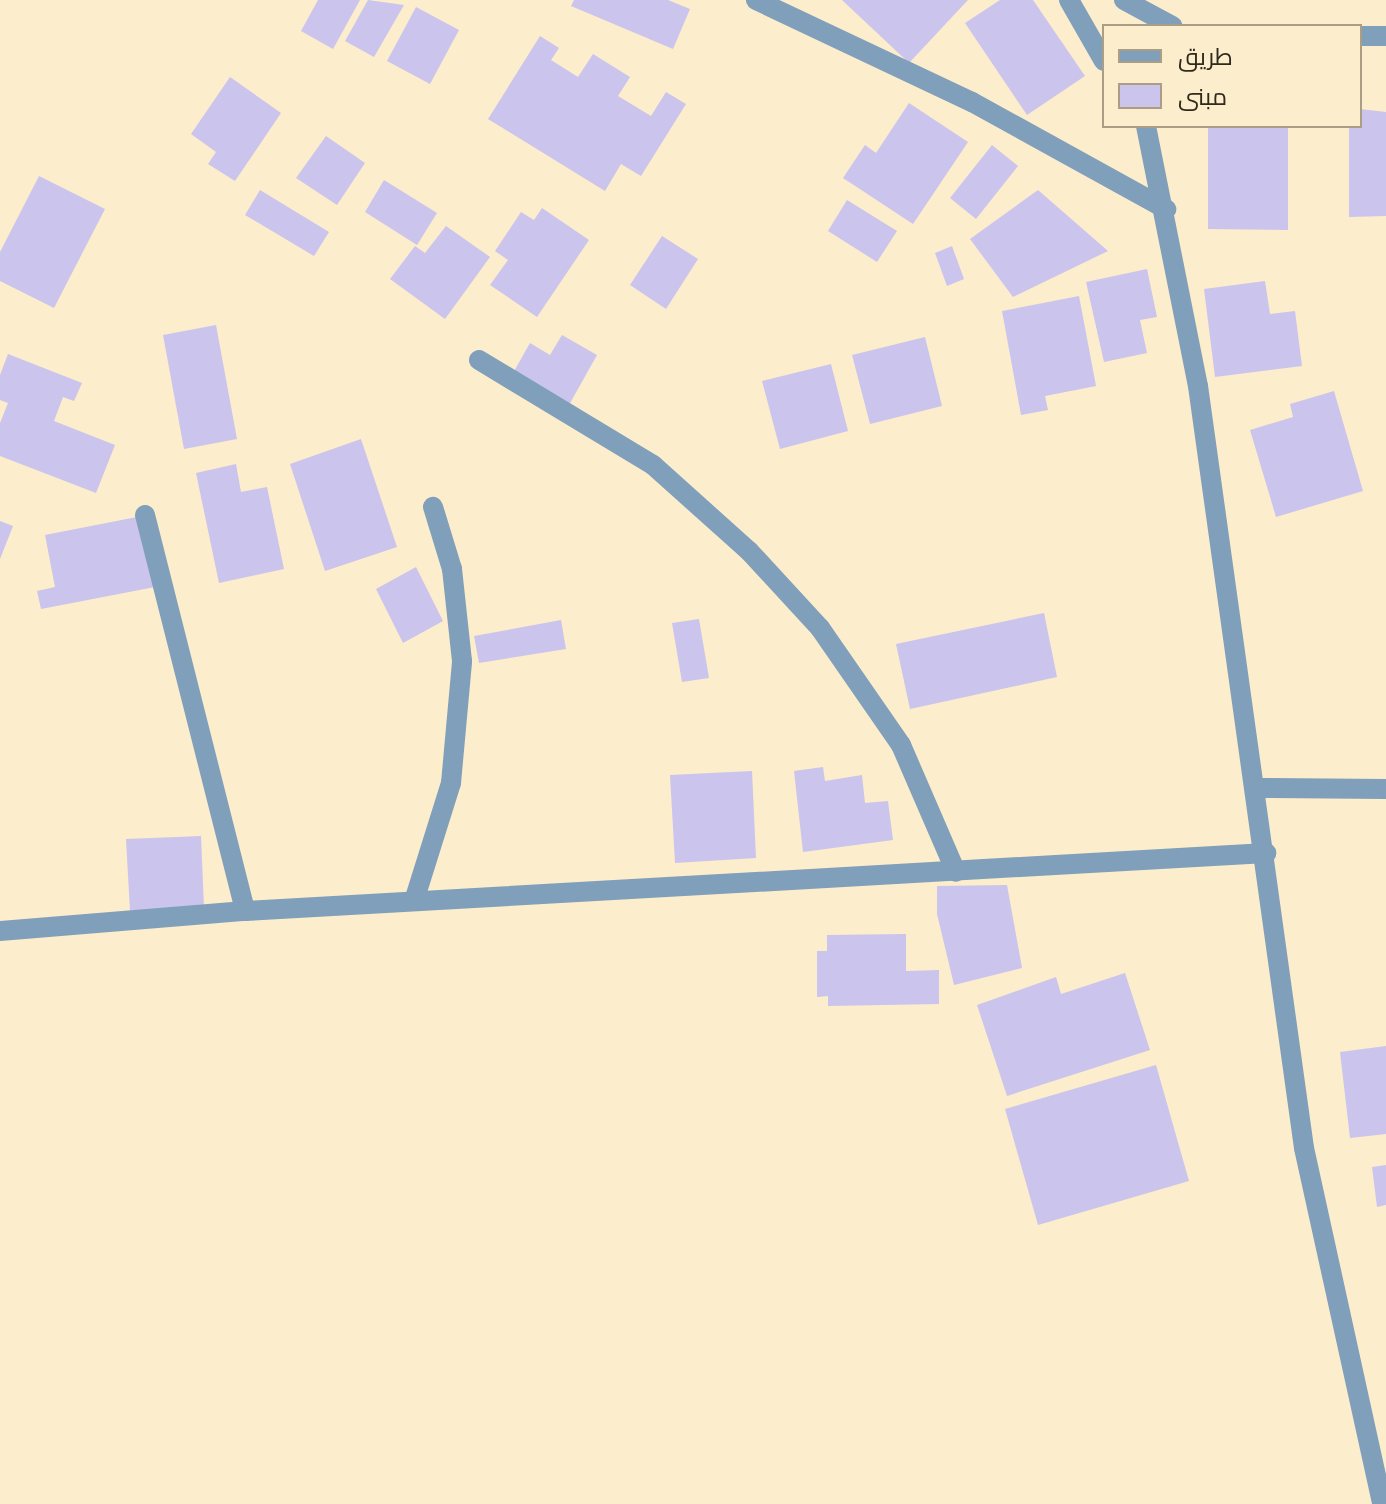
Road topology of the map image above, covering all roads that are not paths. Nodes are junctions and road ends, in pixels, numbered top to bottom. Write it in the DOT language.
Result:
graph roads {
  1 [pos="756,0"];
  2 [pos="1069,0"];
  3 [pos="1124,0"];
  4 [pos="1168,24"];
  5 [pos="1362,36"];
  6 [pos="1386,36"];
  7 [pos="1102,58"];
  8 [pos="1147,128"];
  9 [pos="1166,209"];
  10 [pos="479,360"];
  11 [pos="433,507"];
  12 [pos="145,515"];
  13 [pos="1255,788"];
  14 [pos="1386,789"];
  15 [pos="1266,853"];
  16 [pos="956,872"];
  17 [pos="414,901"];
  18 [pos="245,911"];
  19 [pos="0,931"];
  20 [pos="1382,1504"];
  1 -- 9 [label="street"];
  2 -- 7 [label="street"];
  3 -- 4 [label="street"];
  5 -- 6 [label="street"];
  8 -- 9 [label="street"];
  9 -- 13 [label="street"];
  10 -- 16 [label="street"];
  11 -- 17 [label="street"];
  12 -- 18 [label="street"];
  13 -- 14 [label="street"];
  13 -- 15 [label="street"];
  15 -- 16 [label="street"];
  15 -- 20 [label="street"];
  16 -- 17 [label="street"];
  17 -- 18 [label="street"];
  18 -- 19 [label="street"];
}
